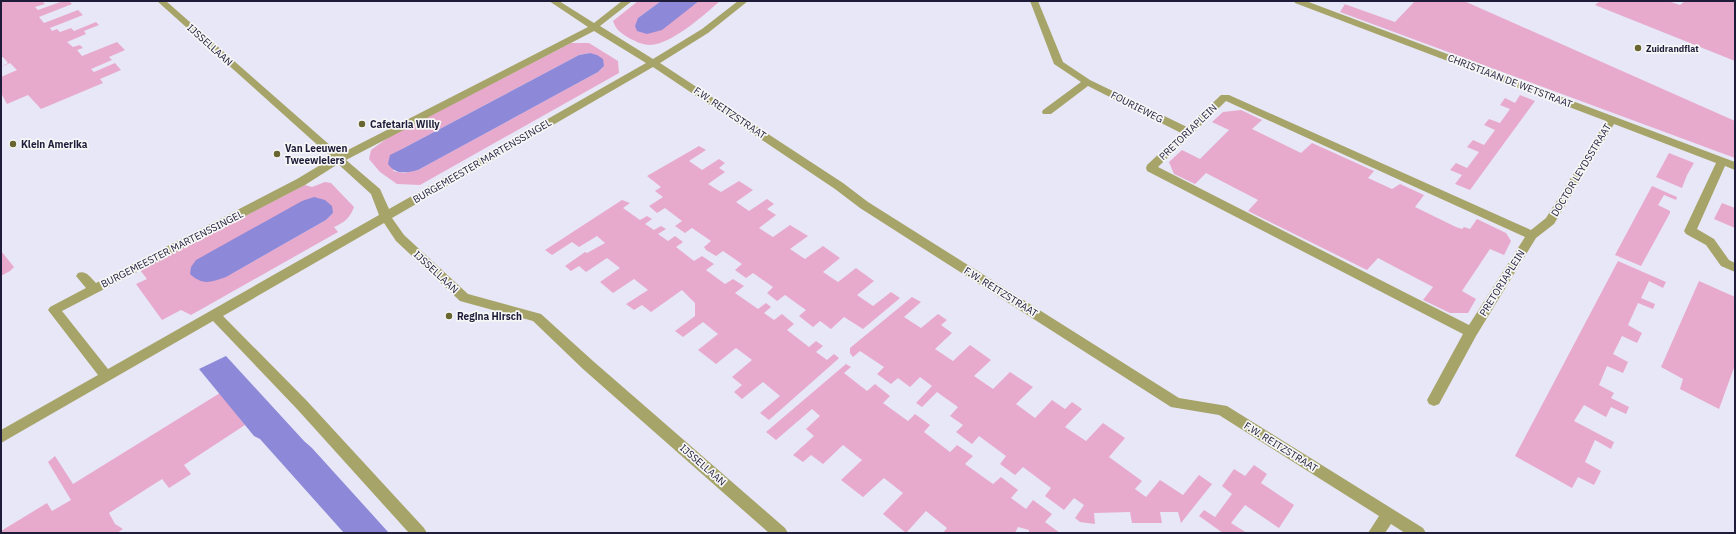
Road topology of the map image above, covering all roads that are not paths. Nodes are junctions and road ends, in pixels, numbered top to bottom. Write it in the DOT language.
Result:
graph roads {
  1 [pos="161,1"];
  2 [pos="553,1"];
  3 [pos="628,1"];
  4 [pos="744,1"];
  5 [pos="1034,1"];
  6 [pos="1298,1"];
  7 [pos="594,27"];
  8 [pos="654,63"];
  9 [pos="1087,82"];
  10 [pos="1047,112"];
  11 [pos="1612,119"];
  12 [pos="1188,132"];
  13 [pos="337,160"];
  14 [pos="1722,161"];
  15 [pos="1735,166"];
  16 [pos="386,216"];
  17 [pos="1550,221"];
  18 [pos="1532,235"];
  19 [pos="1735,268"];
  20 [pos="82,276"];
  21 [pos="94,289"];
  22 [pos="216,315"];
  23 [pos="1471,332"];
  24 [pos="108,377"];
  25 [pos="1434,400"];
  26 [pos="1,437"];
  27 [pos="1388,515"];
  28 [pos="419,533"];
  29 [pos="780,533"];
  30 [pos="1376,533"];
  31 [pos="1418,533"];
  1 -- 13 [label="street, IJSSELLAAN"];
  2 -- 7 [label="street, F.W. REITZSTRAAT"];
  3 -- 7 [label="street, BURGEMEESTER MARTENSSINGEL"];
  4 -- 8 [label="street, BURGEMEESTER MARTENSSINGEL"];
  5 -- 9 [label="street, FOURIEWEG"];
  6 -- 11 [label="street, CHRISTIAAN DE WETSTRAAT"];
  7 -- 8 [label="street, F.W. REITZSTRAAT"];
  7 -- 13 [label="street, BURGEMEESTER MARTENSSINGEL"];
  8 -- 16 [label="street, BURGEMEESTER MARTENSSINGEL"];
  8 -- 27 [label="street, F.W. REITZSTRAAT"];
  9 -- 10 [label="street"];
  9 -- 12 [label="street, FOURIEWEG"];
  11 -- 14 [label="street, CHRISTIAAN DE WETSTRAAT"];
  11 -- 17 [label="street, DOCTOR LEYDSSTRAAT"];
  12 -- 18 [label="street, PRETORIAPLEIN"];
  12 -- 23 [label="street, PRETORIAPLEIN"];
  13 -- 16 [label="street, IJSSELLAAN"];
  13 -- 21 [label="street, BURGEMEESTER MARTENSSINGEL"];
  14 -- 15 [label="street, CHRISTIAAN DE WETSTRAAT"];
  14 -- 19 [label="street"];
  16 -- 22 [label="street, BURGEMEESTER MARTENSSINGEL"];
  16 -- 29 [label="street, IJSSELLAAN"];
  17 -- 18 [label="street, PRETORIAPLEIN"];
  18 -- 23 [label="street, PRETORIAPLEIN"];
  20 -- 21 [label="street, BURGEMEESTER MARTENSSINGEL"];
  21 -- 24 [label="street, BURGEMEESTER MARTENSSINGEL"];
  22 -- 24 [label="street, BURGEMEESTER MARTENSSINGEL"];
  22 -- 28 [label="street"];
  23 -- 25 [label="street, PRETORIAPLEIN"];
  24 -- 26 [label="street"];
  27 -- 30 [label="street"];
  27 -- 31 [label="street, F.W. REITZSTRAAT"];
}
